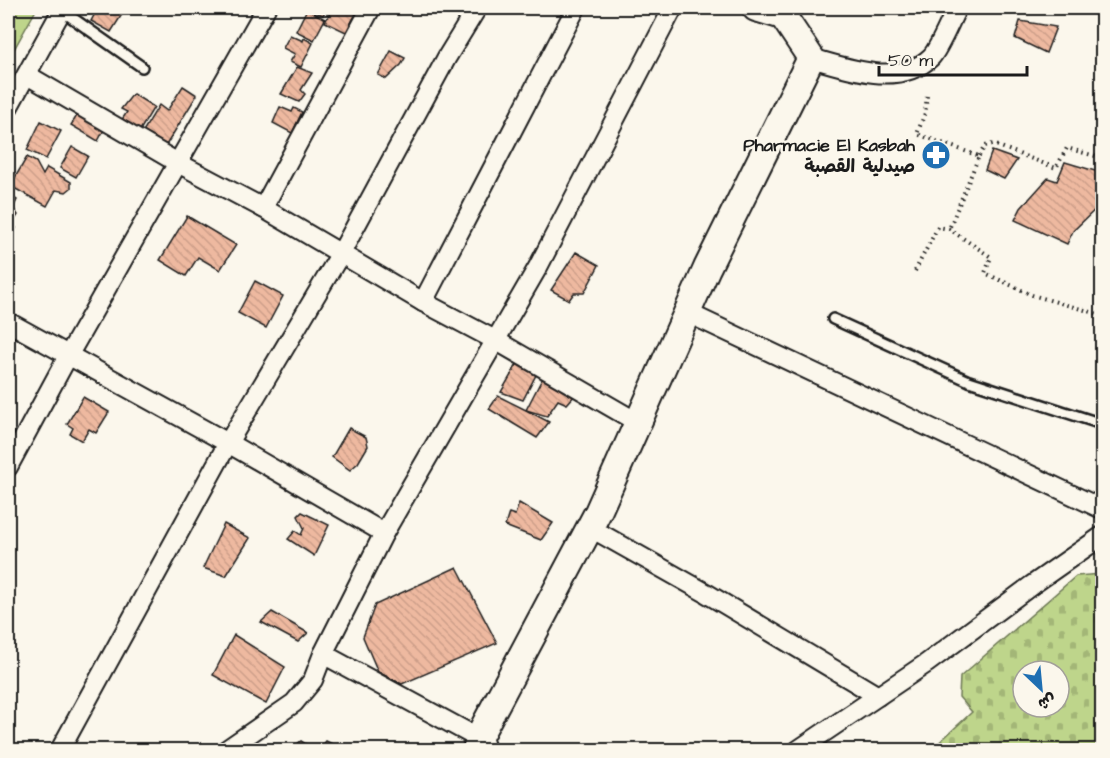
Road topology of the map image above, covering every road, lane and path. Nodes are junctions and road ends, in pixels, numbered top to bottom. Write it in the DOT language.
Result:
graph roads {
  1 [pos="266,8"];
  2 [pos="370,8"];
  3 [pos="477,8"];
  4 [pos="576,8"];
  5 [pos="673,8"];
  6 [pos="756,8"];
  7 [pos="955,8"];
  8 [pos="62,9"];
  9 [pos="785,12"];
  10 [pos="811,58"];
  11 [pos="142,67"];
  12 [pos="27,75"];
  13 [pos="927,96"];
  14 [pos="8,108"];
  15 [pos="979,156"];
  16 [pos="1102,158"];
  17 [pos="178,163"];
  18 [pos="263,208"];
  19 [pos="949,229"];
  20 [pos="341,253"];
  21 [pos="915,271"];
  22 [pos="423,302"];
  23 [pos="688,313"];
  24 [pos="1102,315"];
  25 [pos="832,320"];
  26 [pos="8,322"];
  27 [pos="495,340"];
  28 [pos="68,356"];
  29 [pos="637,422"];
  30 [pos="1102,424"];
  31 [pos="228,443"];
  32 [pos="8,467"];
  33 [pos="1102,509"];
  34 [pos="589,527"];
  35 [pos="384,533"];
  36 [pos="1102,536"];
  37 [pos="323,654"];
  38 [pos="878,696"];
  39 [pos="477,746"];
  40 [pos="60,750"];
  41 [pos="226,750"];
  42 [pos="798,750"];
  1 -- 17 [label="street"];
  2 -- 18 [label="street"];
  3 -- 20 [label="street"];
  4 -- 22 [label="street"];
  5 -- 27 [label="street"];
  6 -- 9 [label="main road"];
  7 -- 10 [label="street"];
  8 -- 11 [label="lane"];
  8 -- 12 [label="street"];
  9 -- 10 [label="main road"];
  10 -- 23 [label="main road"];
  12 -- 14 [label="street"];
  12 -- 17 [label="street"];
  13 -- 15 [label="path"];
  15 -- 16 [label="path"];
  15 -- 19 [label="path"];
  17 -- 18 [label="street"];
  17 -- 28 [label="street"];
  18 -- 20 [label="street"];
  19 -- 21 [label="path"];
  19 -- 24 [label="path"];
  20 -- 22 [label="street"];
  20 -- 31 [label="street"];
  22 -- 27 [label="street"];
  23 -- 29 [label="main road"];
  23 -- 33 [label="street"];
  25 -- 30 [label="lane"];
  26 -- 28 [label="street"];
  27 -- 29 [label="street"];
  27 -- 35 [label="street"];
  28 -- 31 [label="street"];
  28 -- 32 [label="street"];
  29 -- 34 [label="main road"];
  31 -- 35 [label="street"];
  31 -- 40 [label="street"];
  34 -- 38 [label="street"];
  34 -- 39 [label="main road"];
  35 -- 37 [label="street"];
  36 -- 38 [label="street"];
  37 -- 39 [label="street"];
  37 -- 41 [label="street"];
  38 -- 42 [label="street"];
}
